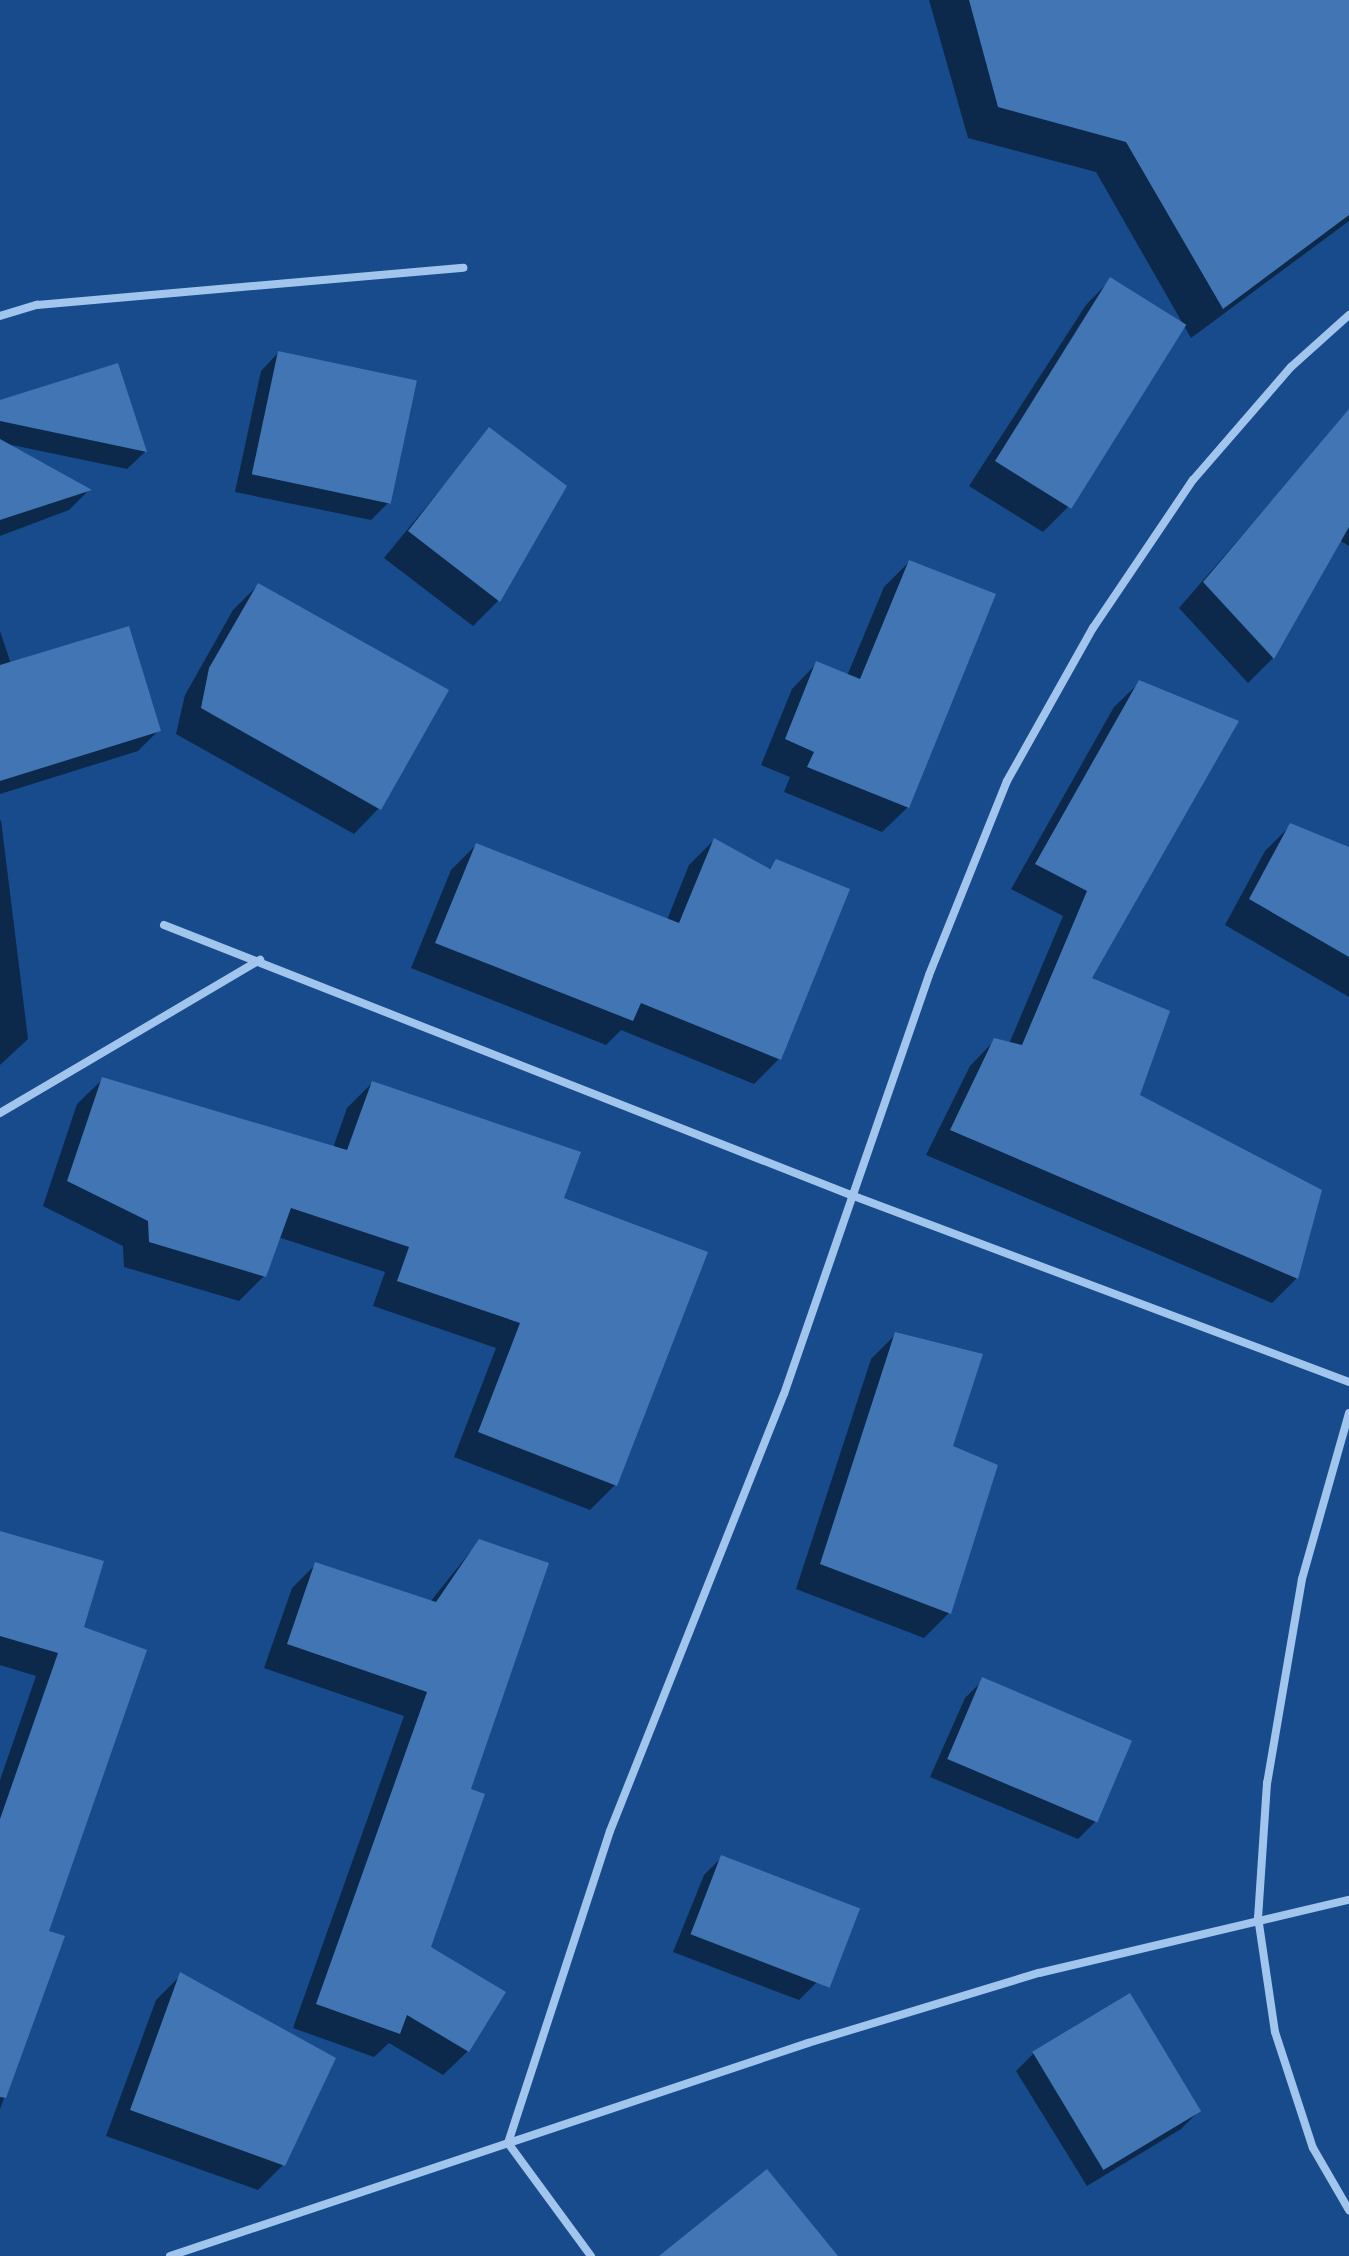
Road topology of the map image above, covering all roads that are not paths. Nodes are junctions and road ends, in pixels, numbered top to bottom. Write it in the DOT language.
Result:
graph roads {
  1 [pos="463,268"];
  2 [pos="1349,315"];
  3 [pos="0,316"];
  4 [pos="164,925"];
  5 [pos="260,960"];
  6 [pos="0,1113"];
  7 [pos="851,1195"];
  8 [pos="1349,1382"];
  9 [pos="1349,1413"];
  10 [pos="1349,1900"];
  11 [pos="1258,1917"];
  12 [pos="508,2143"];
  13 [pos="1349,2210"];
  14 [pos="170,2256"];
  15 [pos="591,2256"];
  1 -- 3 [label="street"];
  2 -- 7 [label="street"];
  4 -- 5 [label="street"];
  5 -- 6 [label="street"];
  5 -- 7 [label="street"];
  7 -- 8 [label="street"];
  7 -- 12 [label="street"];
  9 -- 11 [label="street"];
  10 -- 11 [label="street"];
  11 -- 12 [label="street"];
  11 -- 13 [label="street"];
  12 -- 14 [label="street"];
  12 -- 15 [label="street"];
}
